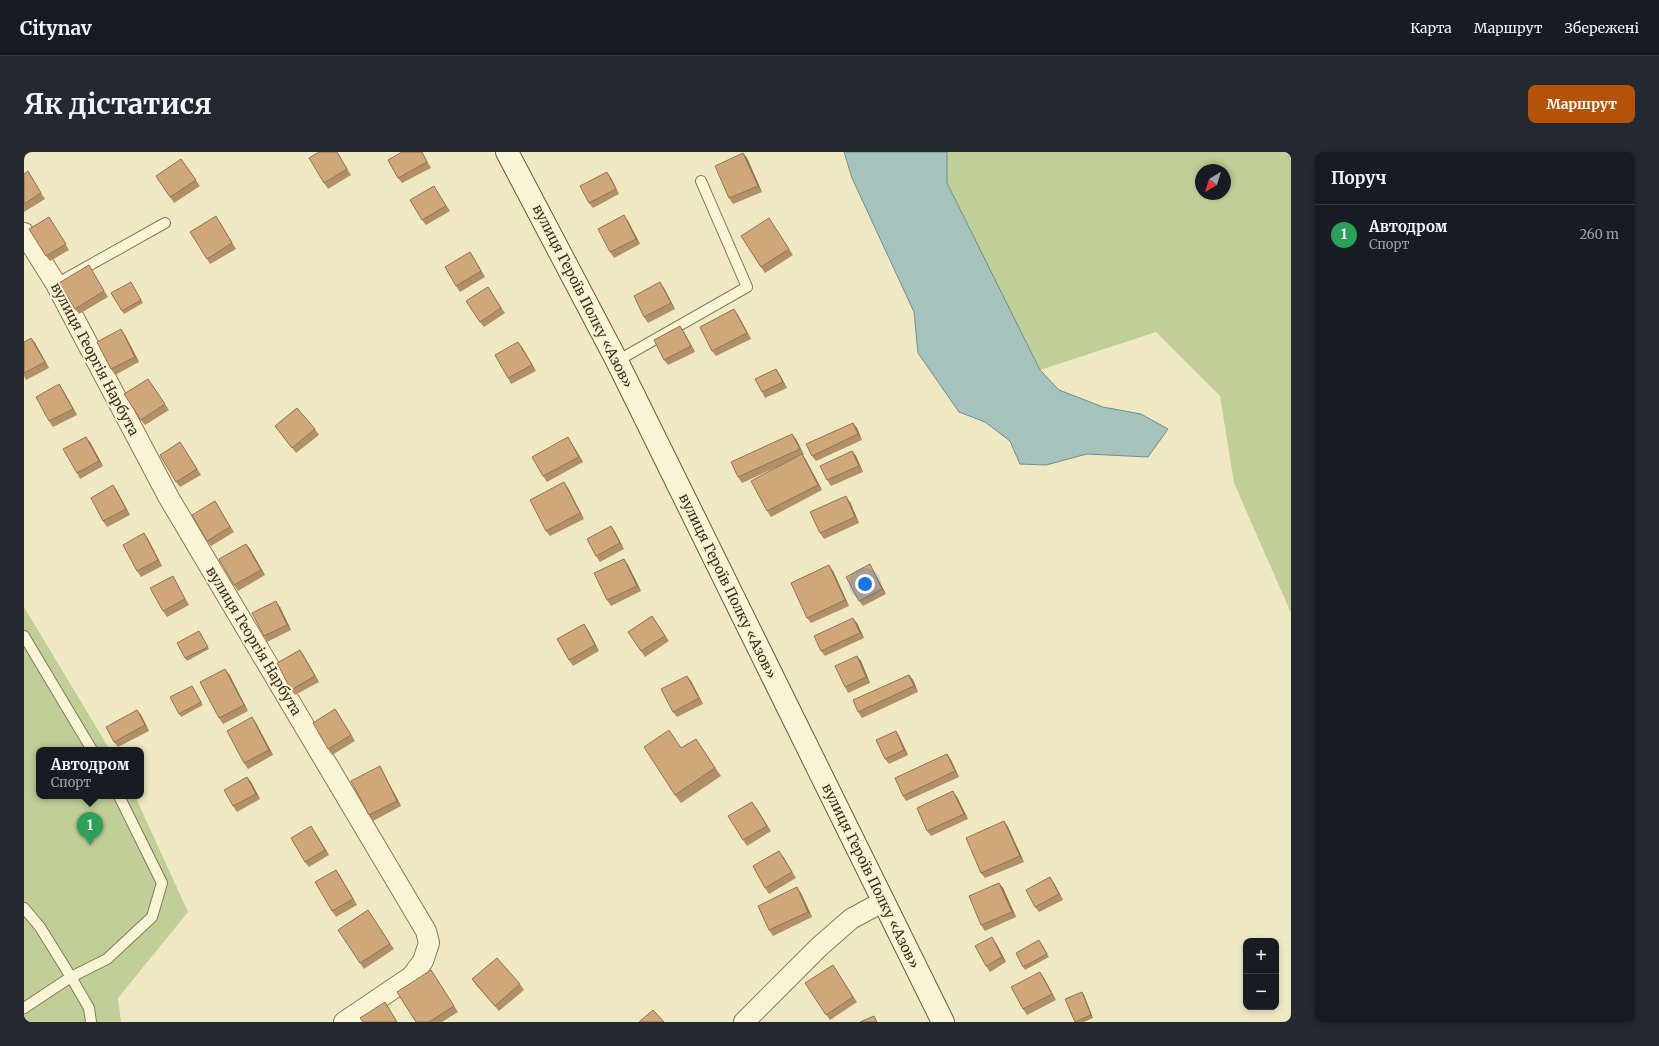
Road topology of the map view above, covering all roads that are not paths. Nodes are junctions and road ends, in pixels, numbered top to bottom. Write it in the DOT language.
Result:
graph roads {
  1 [pos="507,152"];
  2 [pos="701,181"];
  3 [pos="165,223"];
  4 [pos="24,233"];
  5 [pos="56,284"];
  6 [pos="617,361"];
  7 [pos="24,636"];
  8 [pos="90,747"];
  9 [pos="120,799"];
  10 [pos="884,901"];
  11 [pos="24,908"];
  12 [pos="71,977"];
  13 [pos="24,1008"];
  14 [pos="91,1022"];
  15 [pos="344,1022"];
  16 [pos="744,1022"];
  17 [pos="943,1022"];
  1 -- 6 [label="main road, вулиця Героїв Полку «Азов»"];
  2 -- 6 [label="lane"];
  3 -- 5 [label="lane"];
  4 -- 5 [label="street, вулиця Георгія Нарбута"];
  5 -- 15 [label="street, вулиця Георгія Нарбута"];
  6 -- 10 [label="main road, вулиця Героїв Полку «Азов»"];
  7 -- 8 [label="lane"];
  9 -- 12 [label="lane"];
  10 -- 16 [label="street"];
  10 -- 17 [label="main road, вулиця Героїв Полку «Азов»"];
  11 -- 12 [label="lane"];
  12 -- 13 [label="lane"];
  12 -- 14 [label="lane"];
}
